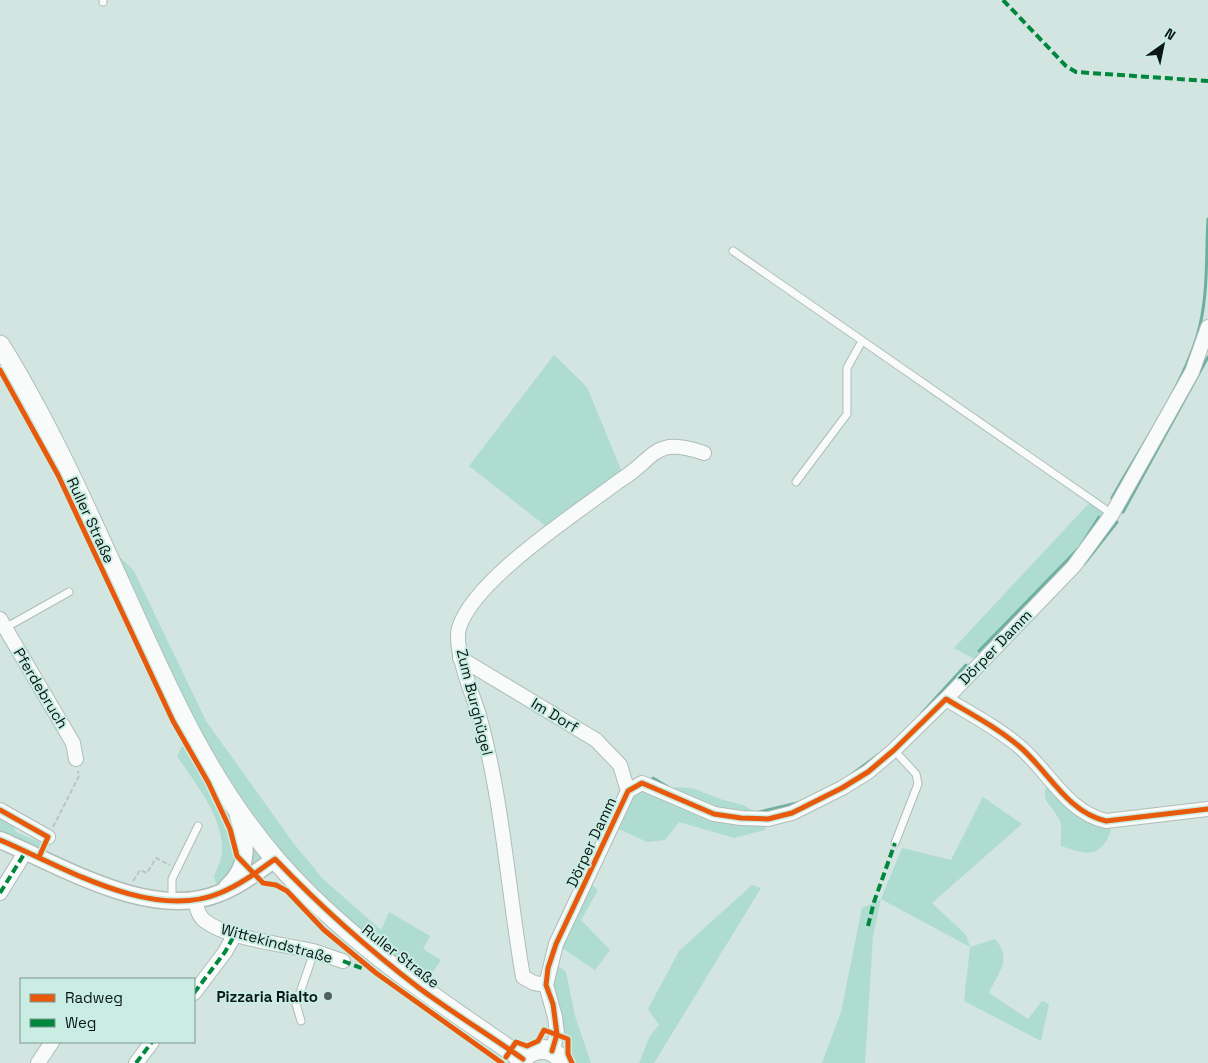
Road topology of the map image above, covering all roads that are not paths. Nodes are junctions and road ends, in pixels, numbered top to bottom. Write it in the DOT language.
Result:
graph roads {
  1 [pos="733,251"];
  2 [pos="1208,328"];
  3 [pos="862,341"];
  4 [pos="0,345"];
  5 [pos="704,453"];
  6 [pos="796,482"];
  7 [pos="1112,514"];
  8 [pos="69,592"];
  9 [pos="3,624"];
  10 [pos="460,658"];
  11 [pos="946,699"];
  12 [pos="894,750"];
  13 [pos="76,759"];
  14 [pos="628,791"];
  15 [pos="234,804"];
  16 [pos="1208,809"];
  17 [pos="0,810"];
  18 [pos="198,826"];
  19 [pos="48,836"];
  20 [pos="0,840"];
  21 [pos="894,843"];
  22 [pos="26,851"];
  23 [pos="275,859"];
  24 [pos="0,893"];
  25 [pos="219,894"];
  26 [pos="172,900"];
  27 [pos="195,900"];
  28 [pos="235,934"];
  29 [pos="314,952"];
  30 [pos="343,961"];
  31 [pos="546,985"];
  32 [pos="195,992"];
  33 [pos="300,1021"];
  34 [pos="51,1043"];
  35 [pos="151,1043"];
  36 [pos="558,1057"];
  37 [pos="522,1061"];
  38 [pos="38,1063"];
  39 [pos="136,1063"];
  1 -- 3 [label="lane"];
  2 -- 7 [label="street, Dörper Damm"];
  3 -- 6 [label="lane"];
  3 -- 7 [label="lane"];
  4 -- 15 [label="main road, Ruller Straße"];
  5 -- 10 [label="street, Zum Burghügel"];
  7 -- 11 [label="street, Dörper Damm"];
  8 -- 9 [label="lane"];
  9 -- 13 [label="street, Pferdebruch"];
  10 -- 14 [label="street, Im Dorf"];
  10 -- 31 [label="street, Zum Burghügel"];
  11 -- 12 [label="street, Dörper Damm"];
  11 -- 16 [label="street"];
  12 -- 14 [label="street, Dörper Damm"];
  12 -- 21 [label="lane"];
  14 -- 31 [label="street, Dörper Damm"];
  15 -- 23 [label="main road, Ruller Straße"];
  15 -- 25 [label="street"];
  17 -- 19 [label="street"];
  18 -- 26 [label="lane"];
  20 -- 22 [label="street"];
  22 -- 24 [label="street"];
  22 -- 26 [label="street"];
  23 -- 25 [label="street"];
  23 -- 37 [label="main road, Ruller Straße"];
  25 -- 27 [label="street"];
  26 -- 27 [label="street"];
  27 -- 28 [label="street, Wittekindstraße"];
  28 -- 29 [label="street, Wittekindstraße"];
  28 -- 32 [label="street"];
  29 -- 30 [label="street, Wittekindstraße"];
  29 -- 33 [label="lane"];
  31 -- 36 [label="street, Dörper Damm"];
  34 -- 38 [label="street"];
  35 -- 39 [label="street"];
  36 -- 37 [label="main road"];
}
